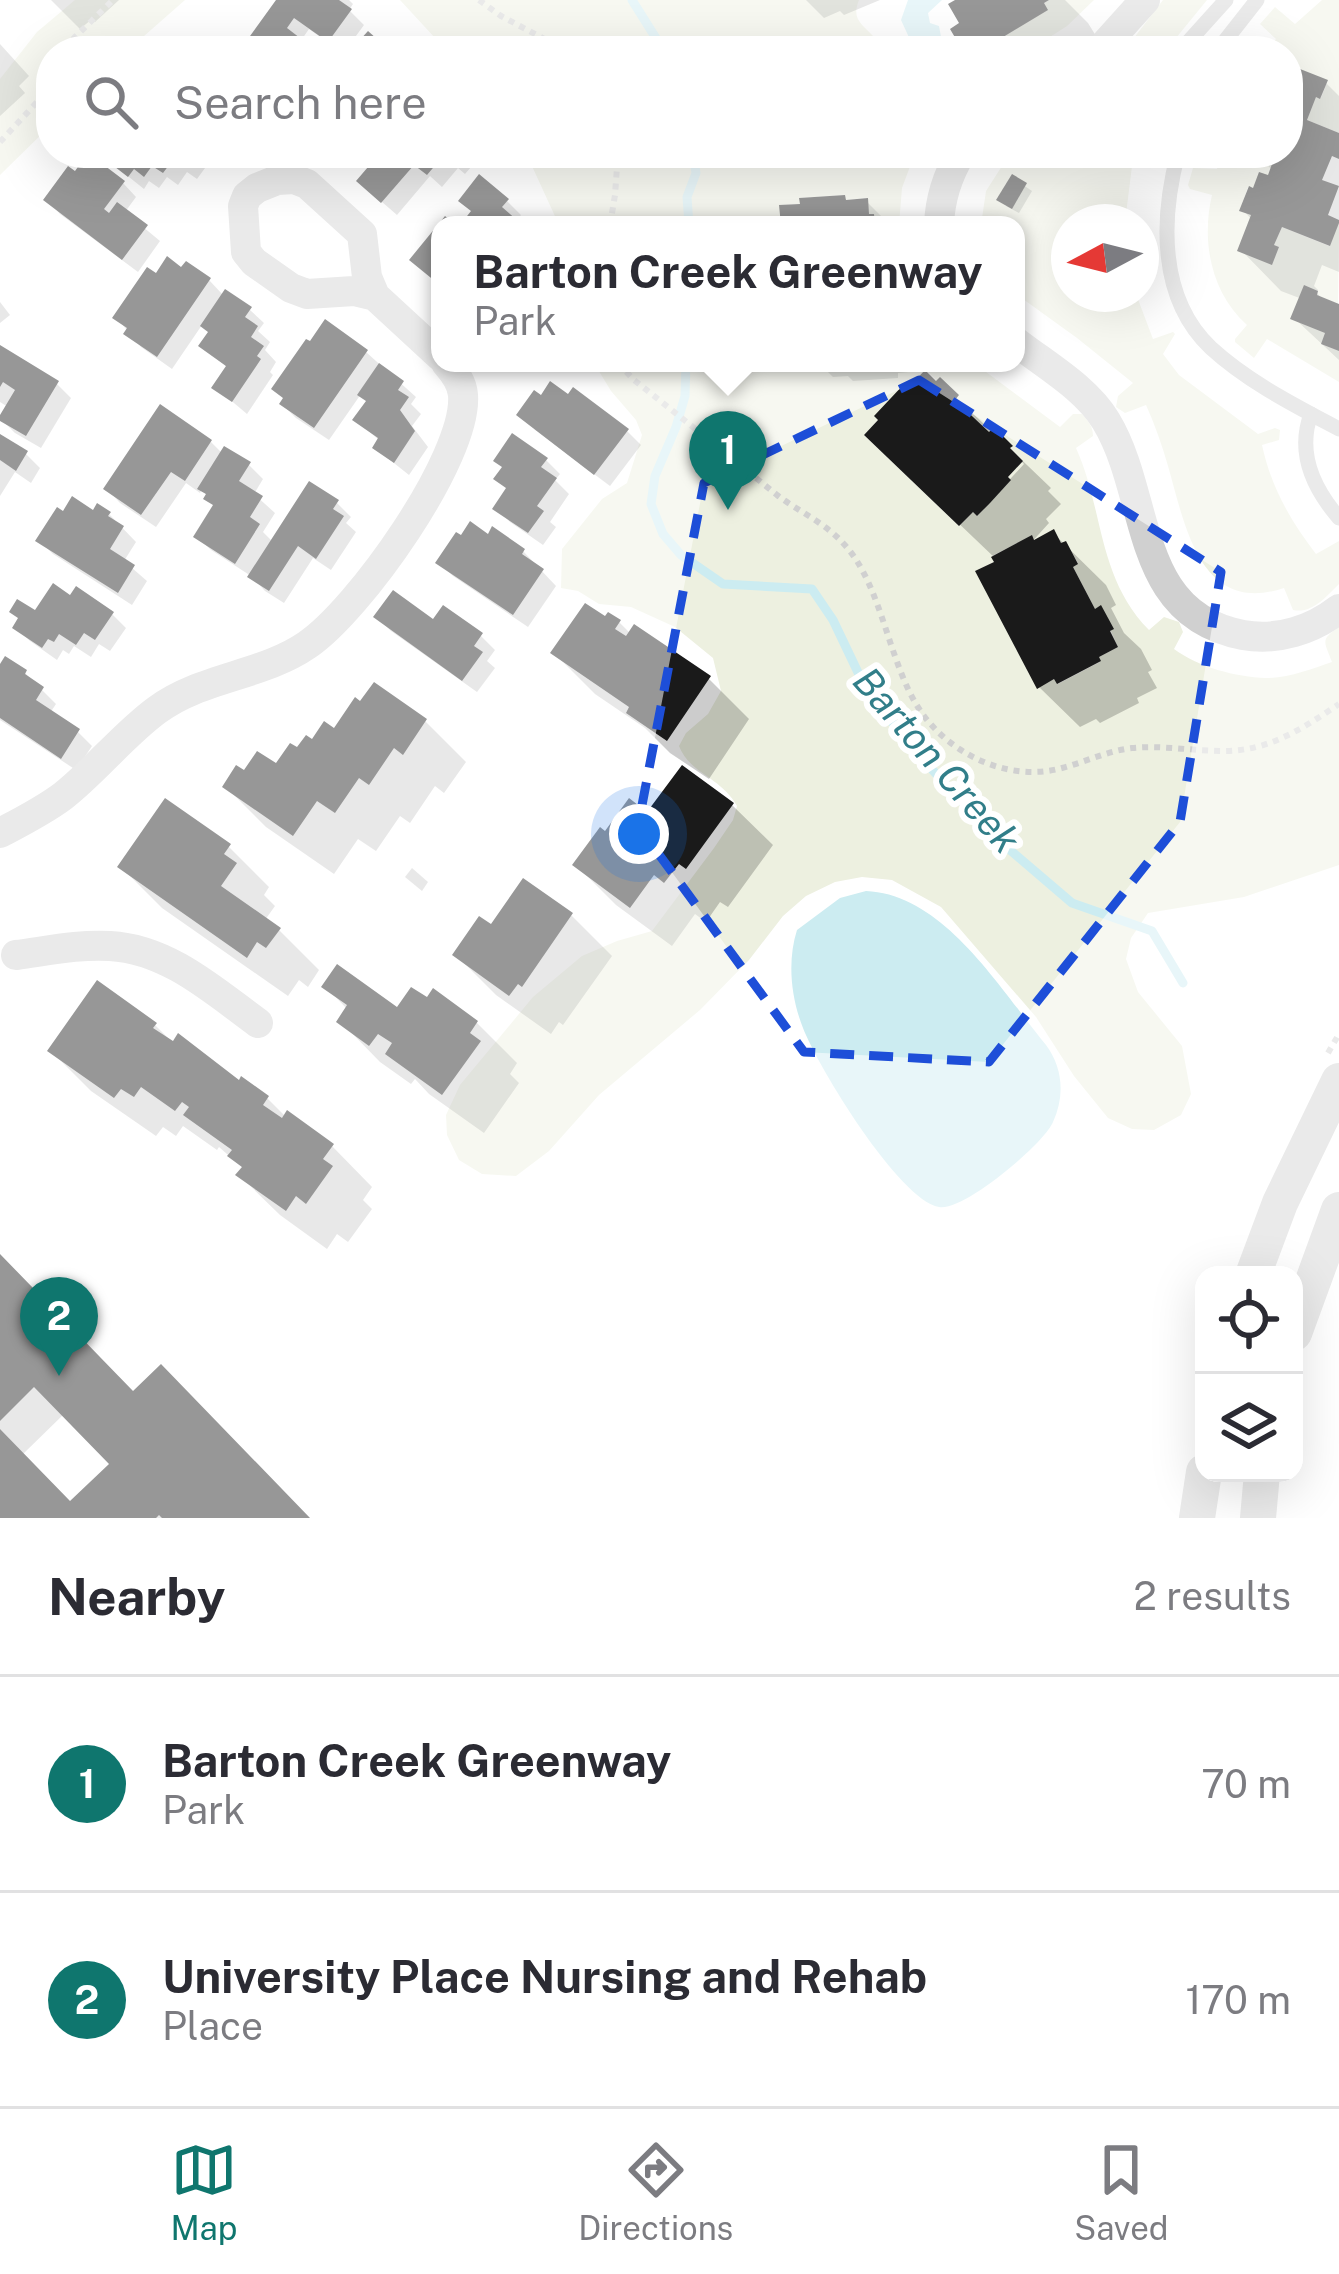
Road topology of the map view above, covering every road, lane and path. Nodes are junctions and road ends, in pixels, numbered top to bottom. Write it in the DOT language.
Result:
graph roads {
  1 [pos="113,0"];
  2 [pos="478,0"];
  3 [pos="1145,0"];
  4 [pos="1226,0"];
  5 [pos="1257,0"];
  6 [pos="76,36"];
  7 [pos="539,36"];
  8 [pos="1113,36"];
  9 [pos="1194,36"];
  10 [pos="1228,36"];
  11 [pos="36,103"];
  12 [pos="0,142"];
  13 [pos="617,168"];
  14 [pos="953,168"];
  15 [pos="1175,168"];
  16 [pos="612,216"];
  17 [pos="940,216"];
  18 [pos="375,296"];
  19 [pos="431,349"];
  20 [pos="1025,349"];
  21 [pos="453,372"];
  22 [pos="628,372"];
  23 [pos="1311,414"];
  24 [pos="1339,429"];
  25 [pos="1339,518"];
  26 [pos="1339,609"];
  27 [pos="1339,704"];
  28 [pos="0,833"];
  29 [pos="5,950"];
  30 [pos="258,1023"];
  31 [pos="1339,1081"];
  32 [pos="1339,1210"];
  33 [pos="1256,1266"];
  34 [pos="1303,1308"];
  35 [pos="1202,1482"];
  36 [pos="1261,1482"];
  37 [pos="1197,1518"];
  38 [pos="1258,1518"];
  1 -- 6 [label="path"];
  2 -- 7 [label="path"];
  3 -- 8 [label="street"];
  4 -- 9 [label="lane"];
  5 -- 10 [label="lane"];
  11 -- 12 [label="path"];
  13 -- 16 [label="path"];
  14 -- 17 [label="street"];
  15 -- 23 [label="lane"];
  18 -- 18 [label="street"];
  18 -- 19 [label="street"];
  20 -- 26 [label="street"];
  21 -- 28 [label="street"];
  22 -- 27 [label="path"];
  23 -- 24 [label="lane"];
  23 -- 25 [label="lane"];
  29 -- 30 [label="street"];
  31 -- 33 [label="street"];
  32 -- 34 [label="street"];
  35 -- 37 [label="street"];
  36 -- 38 [label="street"];
}
